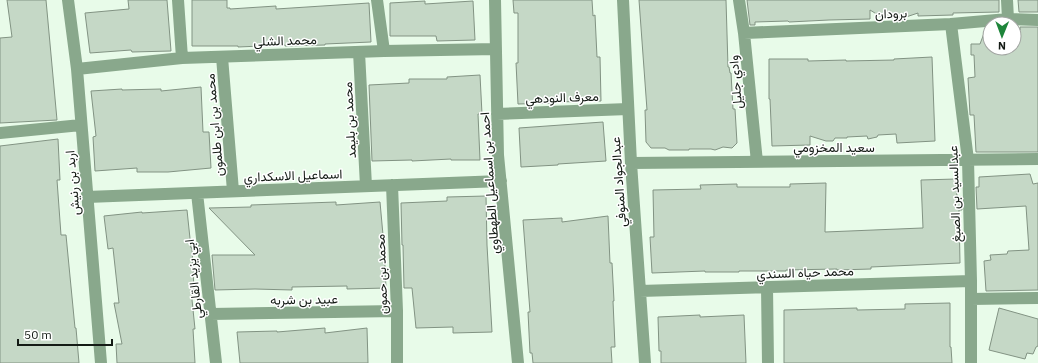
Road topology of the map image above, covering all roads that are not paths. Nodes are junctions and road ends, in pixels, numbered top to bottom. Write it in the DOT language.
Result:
graph roads {
  1 [pos="68,0"];
  2 [pos="178,0"];
  3 [pos="377,0"];
  4 [pos="495,0"];
  5 [pos="623,0"];
  6 [pos="739,0"];
  7 [pos="1007,0"];
  8 [pos="1008,16"];
  9 [pos="1022,19"];
  10 [pos="1038,20"];
  11 [pos="982,21"];
  12 [pos="951,24"];
  13 [pos="744,33"];
  14 [pos="496,49"];
  15 [pos="384,51"];
  16 [pos="359,52"];
  17 [pos="222,57"];
  18 [pos="182,58"];
  19 [pos="77,69"];
  20 [pos="628,109"];
  21 [pos="497,114"];
  22 [pos="81,124"];
  23 [pos="0,133"];
  24 [pos="1038,159"];
  25 [pos="968,160"];
  26 [pos="757,162"];
  27 [pos="631,163"];
  28 [pos="500,181"];
  29 [pos="392,185"];
  30 [pos="366,186"];
  31 [pos="233,191"];
  32 [pos="197,193"];
  33 [pos="87,197"];
  34 [pos="971,281"];
  35 [pos="767,287"];
  36 [pos="640,291"];
  37 [pos="1038,298"];
  38 [pos="971,299"];
  39 [pos="397,311"];
  40 [pos="211,314"];
  41 [pos="101,363"];
  42 [pos="216,363"];
  43 [pos="397,363"];
  44 [pos="518,363"];
  45 [pos="645,363"];
  46 [pos="768,363"];
  47 [pos="971,363"];
  1 -- 19 [label="street, اربد بن رنيش"];
  2 -- 18 [label="street"];
  3 -- 15 [label="street"];
  4 -- 14 [label="street, احمد بن اسماعيل الطهطاوي"];
  5 -- 20 [label="street, عبدالجواد المنوفي"];
  6 -- 13 [label="street, وادي جليل"];
  7 -- 8 [label="street"];
  9 -- 10 [label="street, برودان"];
  11 -- 12 [label="street, برودان"];
  12 -- 13 [label="street, برودان"];
  12 -- 25 [label="street, عبدالسيد بن الصبغ"];
  13 -- 26 [label="street, وادي جليل"];
  14 -- 15 [label="street, محمد الشلي"];
  14 -- 21 [label="street, احمد بن اسماعيل الطهطاوي"];
  15 -- 16 [label="street, محمد الشلي"];
  16 -- 17 [label="street, محمد الشلي"];
  16 -- 30 [label="street, محمد بن بليمد"];
  17 -- 18 [label="street, محمد الشلي"];
  17 -- 31 [label="street, محمد بن ابن طلمون"];
  18 -- 19 [label="street, محمد الشلي"];
  19 -- 22 [label="street, اربد بن رنيش"];
  20 -- 21 [label="street, معرف النودهي"];
  20 -- 27 [label="street, عبدالجواد المنوفي"];
  21 -- 28 [label="street, احمد بن اسماعيل الطهطاوي"];
  22 -- 23 [label="street"];
  22 -- 33 [label="street, اربد بن رنيش"];
  24 -- 25 [label="street, سعيد المخزومي"];
  25 -- 26 [label="street, سعيد المخزومي"];
  25 -- 34 [label="street, عبدالسيد بن الصبغ"];
  26 -- 27 [label="street, سعيد المخزومي"];
  27 -- 36 [label="street, عبدالجواد المنوفي"];
  28 -- 29 [label="street, اسماعيل الاسكداري"];
  28 -- 44 [label="street, احمد بن اسماعيل الطهطاوي"];
  29 -- 30 [label="street, اسماعيل الاسكداري"];
  29 -- 39 [label="street, محمد بن حمون"];
  30 -- 31 [label="street, اسماعيل الاسكداري"];
  31 -- 32 [label="street, اسماعيل الاسكداري"];
  32 -- 33 [label="street, اسماعيل الاسكداري"];
  32 -- 40 [label="street, ابي يزيد القارطي"];
  33 -- 41 [label="street, اربد بن رنيش"];
  34 -- 35 [label="street, محمد حياه السندي"];
  34 -- 38 [label="street, عبدالسيد بن الصبغ"];
  35 -- 36 [label="street, محمد حياه السندي"];
  35 -- 46 [label="street"];
  36 -- 45 [label="street, عبدالجواد المنوفي"];
  37 -- 38 [label="street"];
  38 -- 47 [label="street, عبدالسيد بن الصبغ"];
  39 -- 40 [label="street, عبيد بن شربه"];
  39 -- 43 [label="street, محمد بن حمون"];
  40 -- 42 [label="street, ابي يزيد القارطي"];
}
